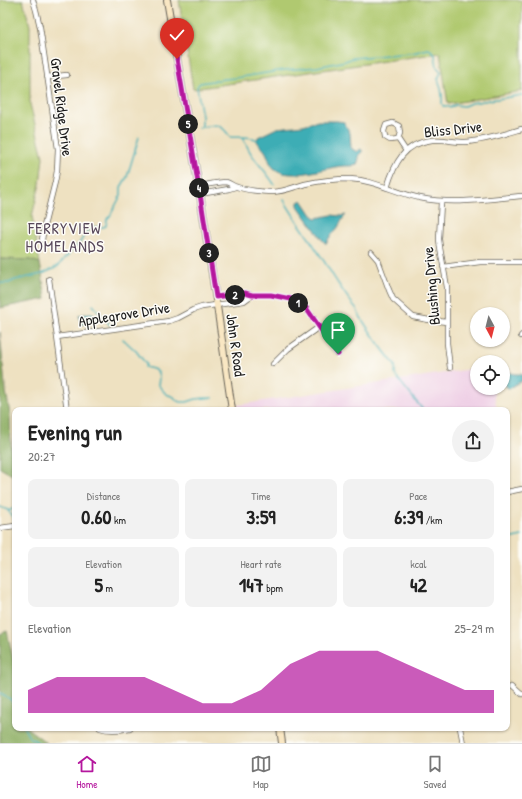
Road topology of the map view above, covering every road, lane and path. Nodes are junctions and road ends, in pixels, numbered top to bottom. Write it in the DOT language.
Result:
graph roads {
  1 [pos="33,0"];
  2 [pos="167,0"];
  3 [pos="67,75"];
  4 [pos="47,77"];
  5 [pos="522,129"];
  6 [pos="398,139"];
  7 [pos="406,151"];
  8 [pos="199,186"];
  9 [pos="235,187"];
  10 [pos="386,188"];
  11 [pos="200,194"];
  12 [pos="522,196"];
  13 [pos="442,202"];
  14 [pos="42,240"];
  15 [pos="371,252"];
  16 [pos="522,262"];
  17 [pos="443,267"];
  18 [pos="49,279"];
  19 [pos="252,295"];
  20 [pos="216,297"];
  21 [pos="217,306"];
  22 [pos="447,322"];
  23 [pos="319,327"];
  24 [pos="57,337"];
  25 [pos="338,354"];
  26 [pos="273,364"];
  27 [pos="450,368"];
  28 [pos="67,407"];
  29 [pos="232,407"];
  30 [pos="522,489"];
  31 [pos="510,491"];
  32 [pos="12,526"];
  33 [pos="0,528"];
  34 [pos="512,685"];
  35 [pos="522,694"];
  36 [pos="280,731"];
  37 [pos="461,731"];
  38 [pos="282,743"];
  39 [pos="463,743"];
  1 -- 4 [label="street, Gravel Ridge Drive"];
  2 -- 8 [label="main road, John R Road"];
  3 -- 4 [label="street"];
  4 -- 14 [label="street, Gravel Ridge Drive"];
  5 -- 7 [label="street, Bliss Drive"];
  6 -- 7 [label="street"];
  7 -- 10 [label="street, Bliss Drive"];
  8 -- 9 [label="street"];
  8 -- 11 [label="main road, John R Road"];
  9 -- 10 [label="street"];
  9 -- 11 [label="street"];
  10 -- 13 [label="street"];
  11 -- 20 [label="main road, John R Road"];
  12 -- 13 [label="street"];
  13 -- 17 [label="street, Blushing Drive"];
  15 -- 22 [label="street"];
  16 -- 17 [label="street"];
  17 -- 22 [label="street, Blushing Drive"];
  18 -- 24 [label="street"];
  19 -- 20 [label="street"];
  19 -- 21 [label="street, Applegrove Drive"];
  19 -- 23 [label="street"];
  20 -- 21 [label="main road, John R Road"];
  21 -- 24 [label="street, Applegrove Drive"];
  21 -- 29 [label="main road, John R Road"];
  22 -- 27 [label="street, Blushing Drive"];
  23 -- 25 [label="street"];
  23 -- 26 [label="street"];
  24 -- 28 [label="street"];
  30 -- 31 [label="street"];
  32 -- 33 [label="street"];
  34 -- 35 [label="street"];
  36 -- 38 [label="main road"];
  37 -- 39 [label="street"];
}
